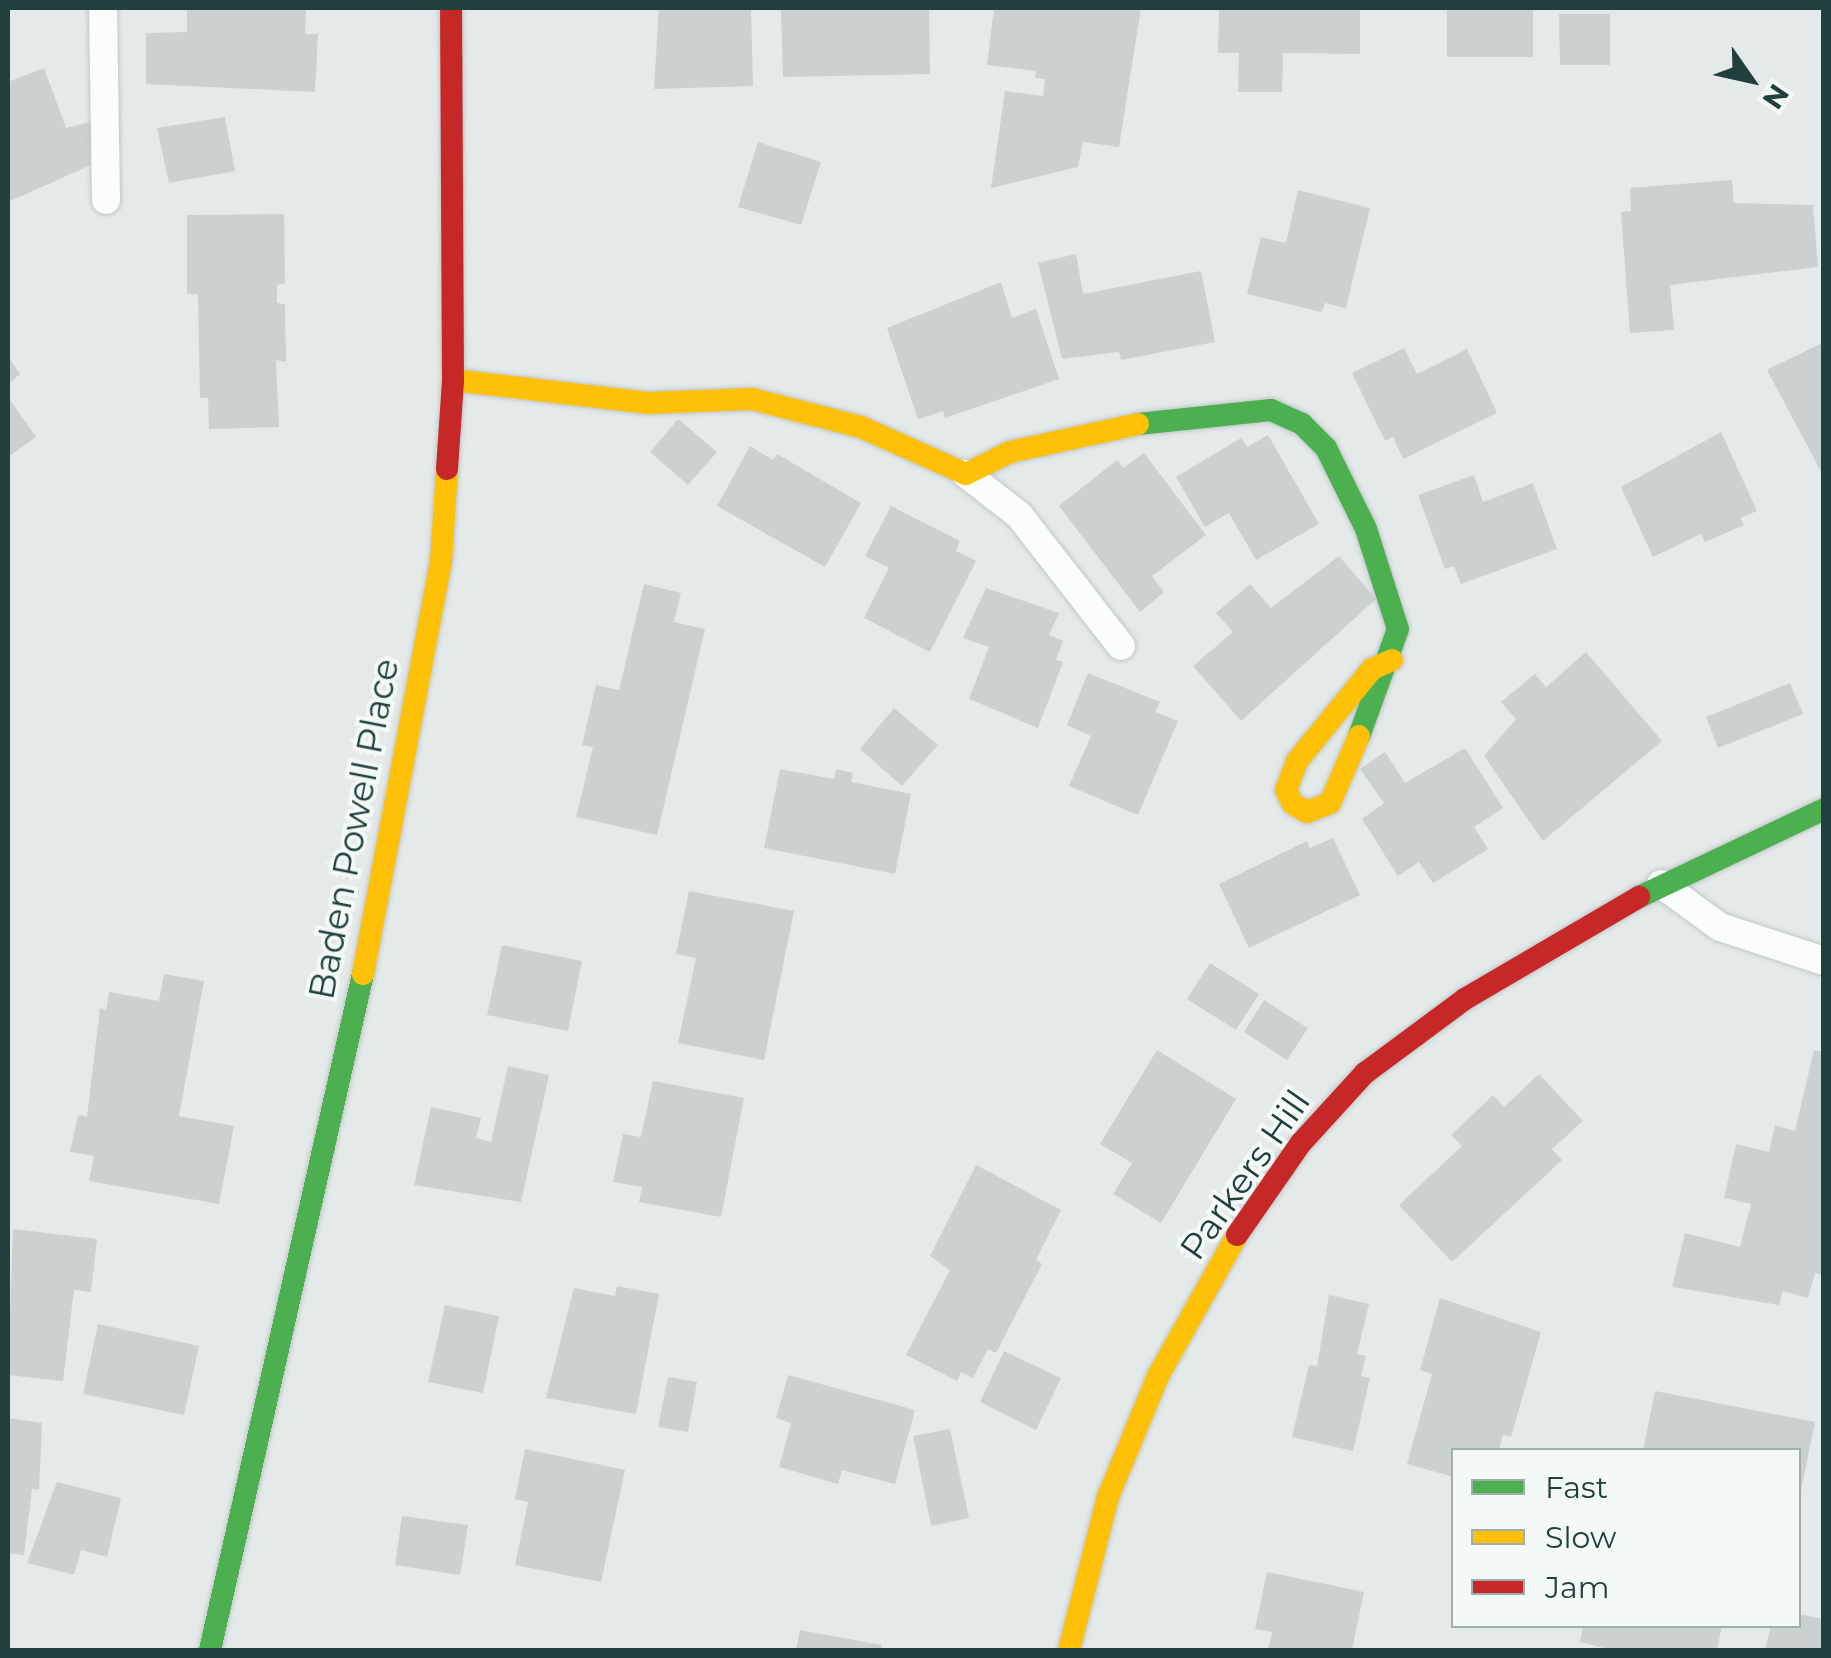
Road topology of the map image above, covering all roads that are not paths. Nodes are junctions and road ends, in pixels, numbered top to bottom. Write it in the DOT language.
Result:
graph roads {
  1 [pos="103,8"];
  2 [pos="452,8"];
  3 [pos="106,200"];
  4 [pos="454,380"];
  5 [pos="966,474"];
  6 [pos="1121,646"];
  7 [pos="1392,660"];
  8 [pos="1824,809"];
  9 [pos="1662,884"];
  10 [pos="1824,961"];
  11 [pos="210,1650"];
  12 [pos="1069,1650"];
  1 -- 3 [label="lane"];
  2 -- 4 [label="street, Baden Powell Place"];
  4 -- 5 [label="street"];
  4 -- 11 [label="street, Baden Powell Place"];
  5 -- 6 [label="lane"];
  5 -- 7 [label="street"];
  7 -- 7 [label="street"];
  8 -- 9 [label="street, Parkers Hill"];
  9 -- 10 [label="lane"];
  9 -- 12 [label="street, Parkers Hill"];
}
